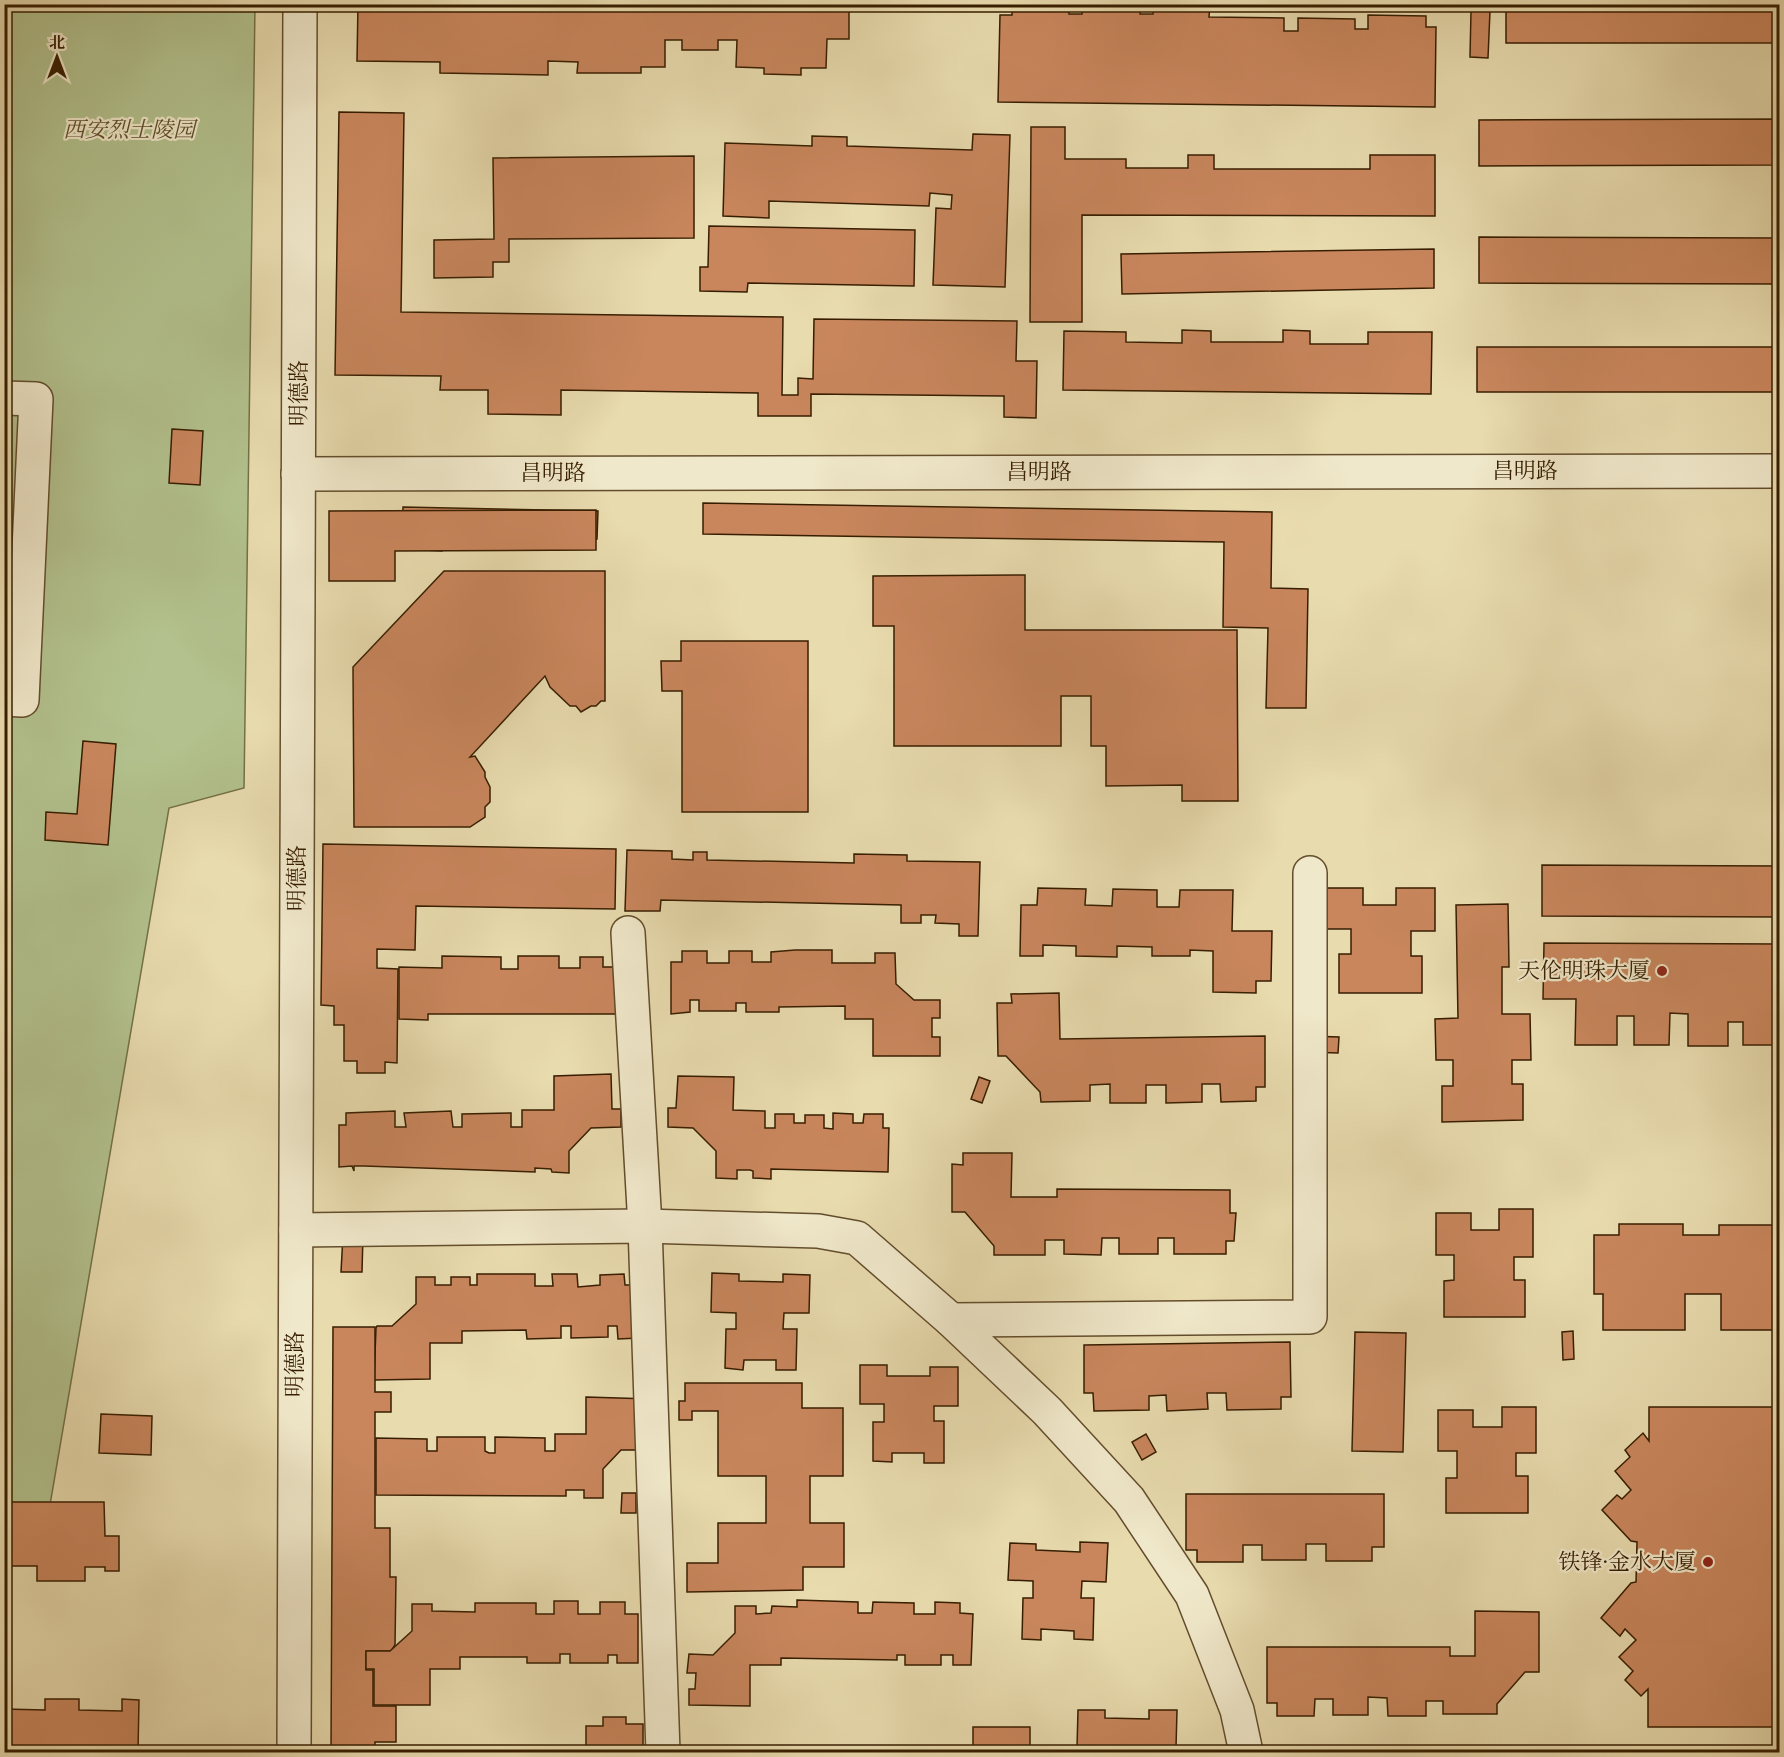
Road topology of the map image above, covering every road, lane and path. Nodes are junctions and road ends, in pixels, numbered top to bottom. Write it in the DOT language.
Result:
graph roads {
  1 [pos="300,4"];
  2 [pos="4,398"];
  3 [pos="1779,471"];
  4 [pos="298,474"];
  5 [pos="4,699"];
  6 [pos="1310,873"];
  7 [pos="628,933"];
  8 [pos="645,1226"];
  9 [pos="296,1230"];
  10 [pos="951,1320"];
  11 [pos="294,1752"];
  12 [pos="663,1752"];
  13 [pos="1246,1752"];
  1 -- 4 [label="street, 明德路"];
  2 -- 5 [label="street"];
  3 -- 4 [label="street, 昌明路"];
  4 -- 9 [label="street, 明德路"];
  6 -- 10 [label="street"];
  7 -- 8 [label="street"];
  8 -- 9 [label="street"];
  8 -- 10 [label="street"];
  8 -- 12 [label="street"];
  9 -- 11 [label="street, 明德路"];
  10 -- 13 [label="street"];
}
